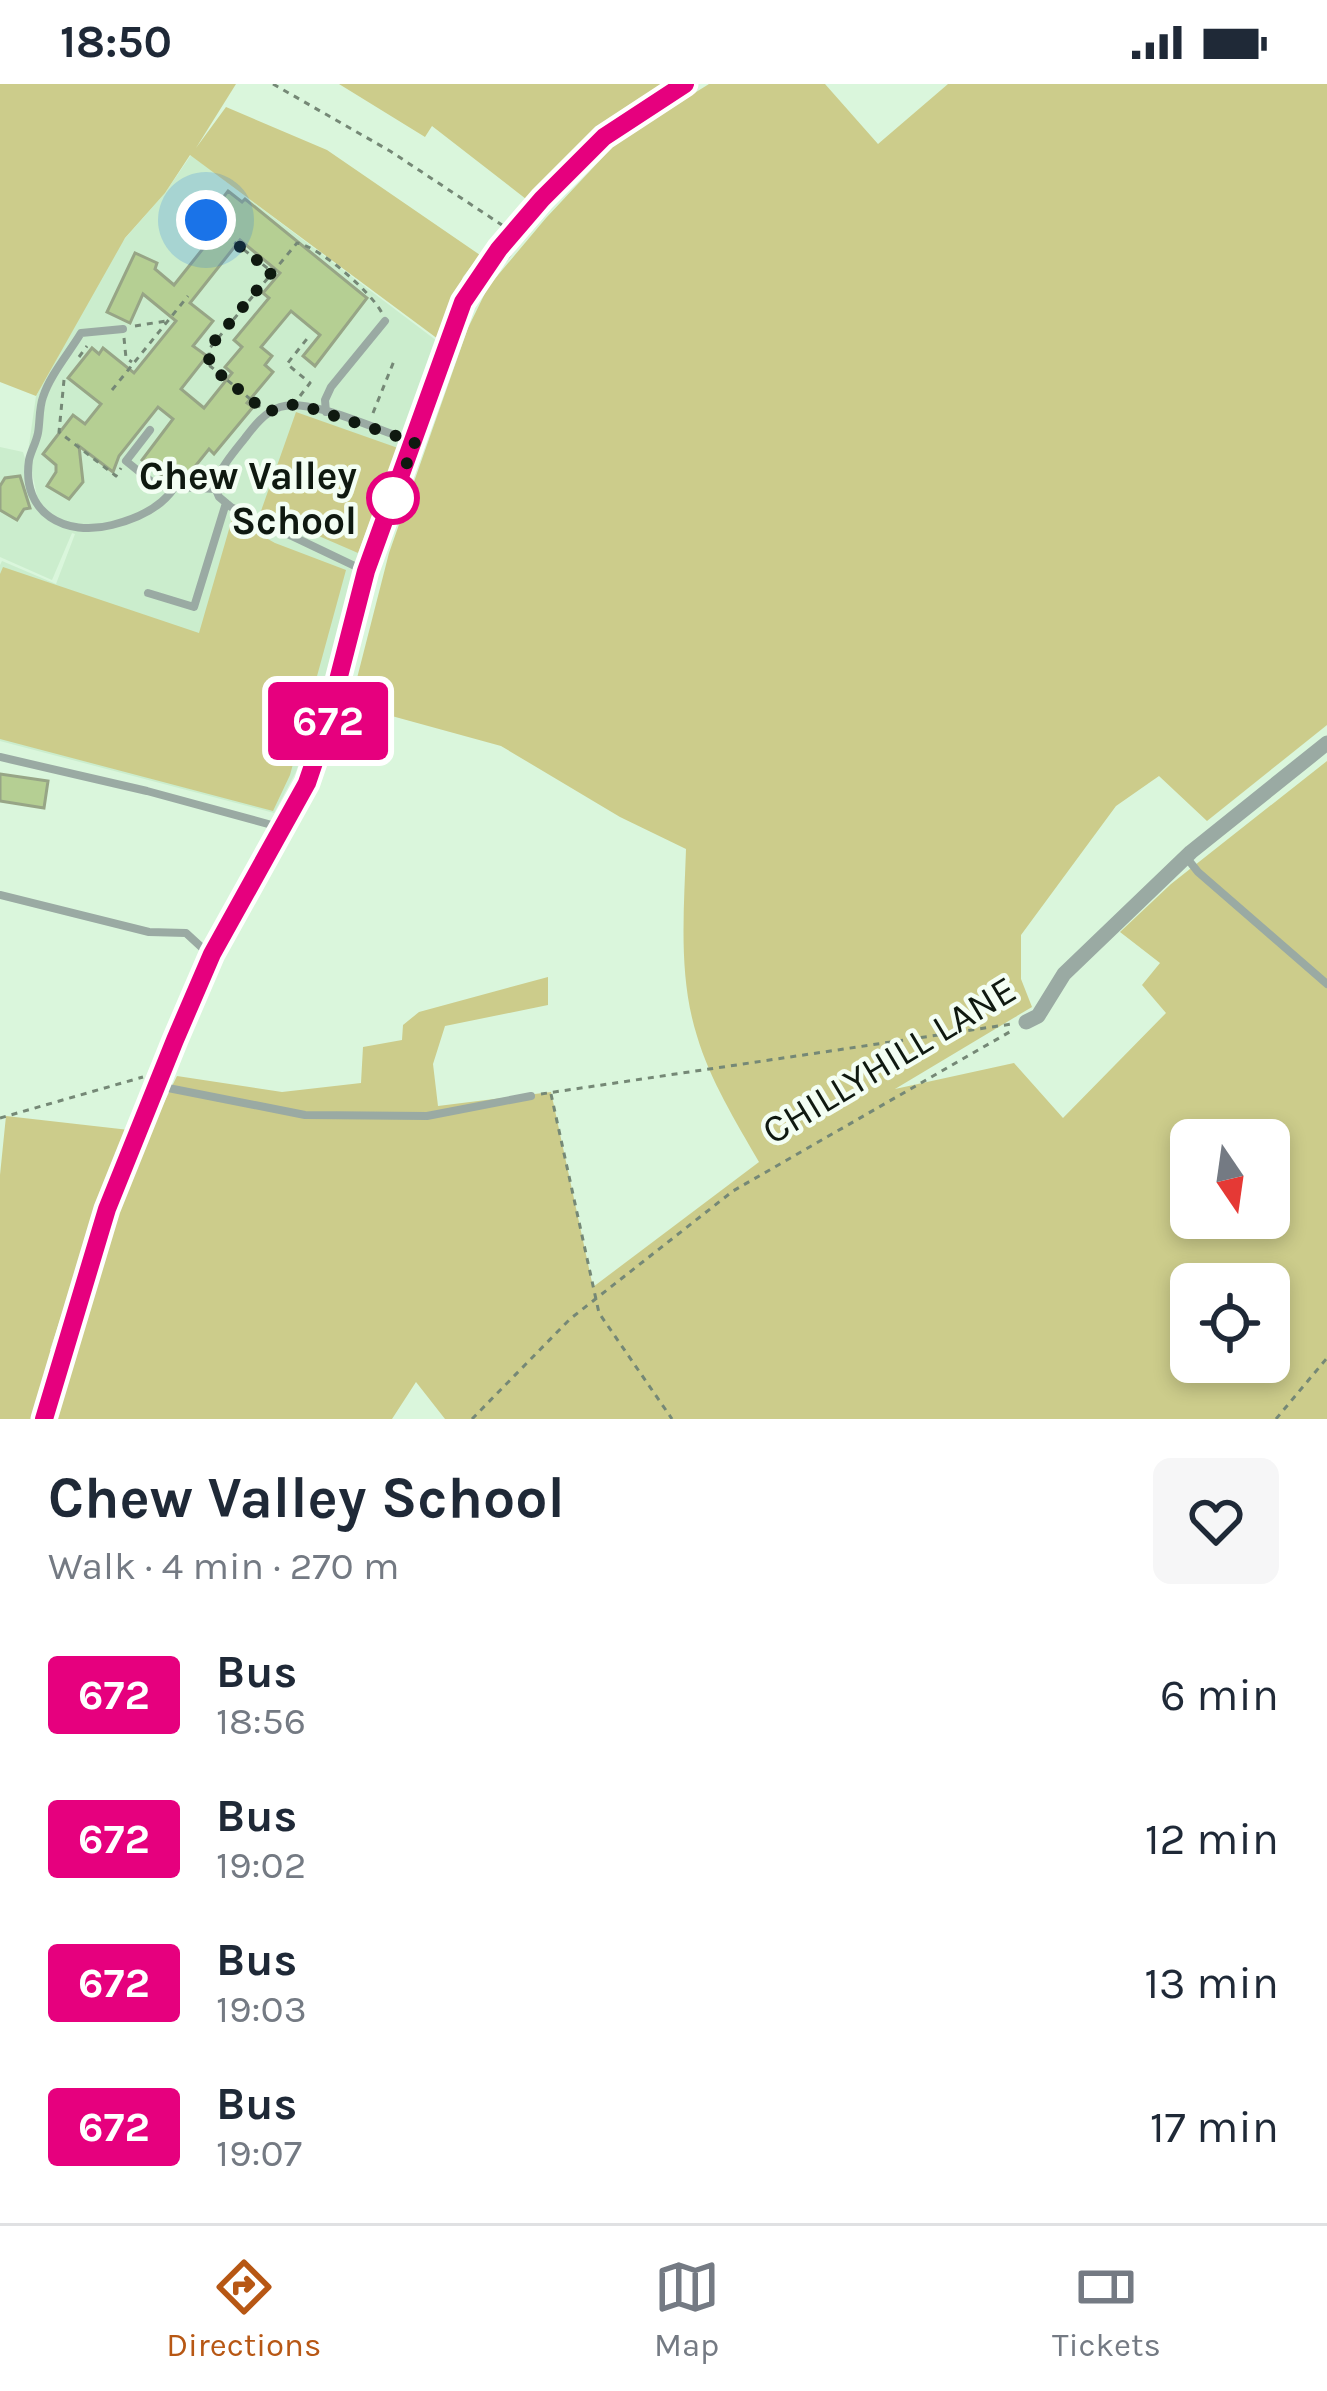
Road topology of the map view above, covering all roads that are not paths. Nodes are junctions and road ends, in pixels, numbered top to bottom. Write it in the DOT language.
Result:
graph roads {
  1 [pos="685,84"];
  2 [pos="385,321"];
  3 [pos="123,329"];
  4 [pos="326,412"];
  5 [pos="150,430"];
  6 [pos="415,442"];
  7 [pos="174,488"];
  8 [pos="216,489"];
  9 [pos="226,503"];
  10 [pos="366,571"];
  11 [pos="148,593"];
  12 [pos="1327,743"];
  13 [pos="0,757"];
  14 [pos="280,828"];
  15 [pos="1186,856"];
  16 [pos="0,895"];
  17 [pos="211,956"];
  18 [pos="1327,984"];
  19 [pos="1026,1022"];
  20 [pos="159,1078"];
  21 [pos="531,1096"];
  22 [pos="44,1419"];
  1 -- 6 [label="main road"];
  2 -- 4 [label="lane"];
  3 -- 7 [label="lane"];
  4 -- 6 [label="lane"];
  4 -- 8 [label="lane"];
  5 -- 7 [label="lane"];
  6 -- 10 [label="main road"];
  7 -- 8 [label="lane"];
  8 -- 9 [label="lane"];
  9 -- 10 [label="lane"];
  9 -- 11 [label="lane"];
  10 -- 14 [label="main road"];
  12 -- 15 [label="street, CHILLYHILL LANE"];
  13 -- 14 [label="lane"];
  14 -- 17 [label="main road"];
  15 -- 18 [label="lane"];
  15 -- 19 [label="street, CHILLYHILL LANE"];
  16 -- 17 [label="lane"];
  17 -- 20 [label="main road"];
  20 -- 21 [label="lane"];
  20 -- 22 [label="main road"];
}
